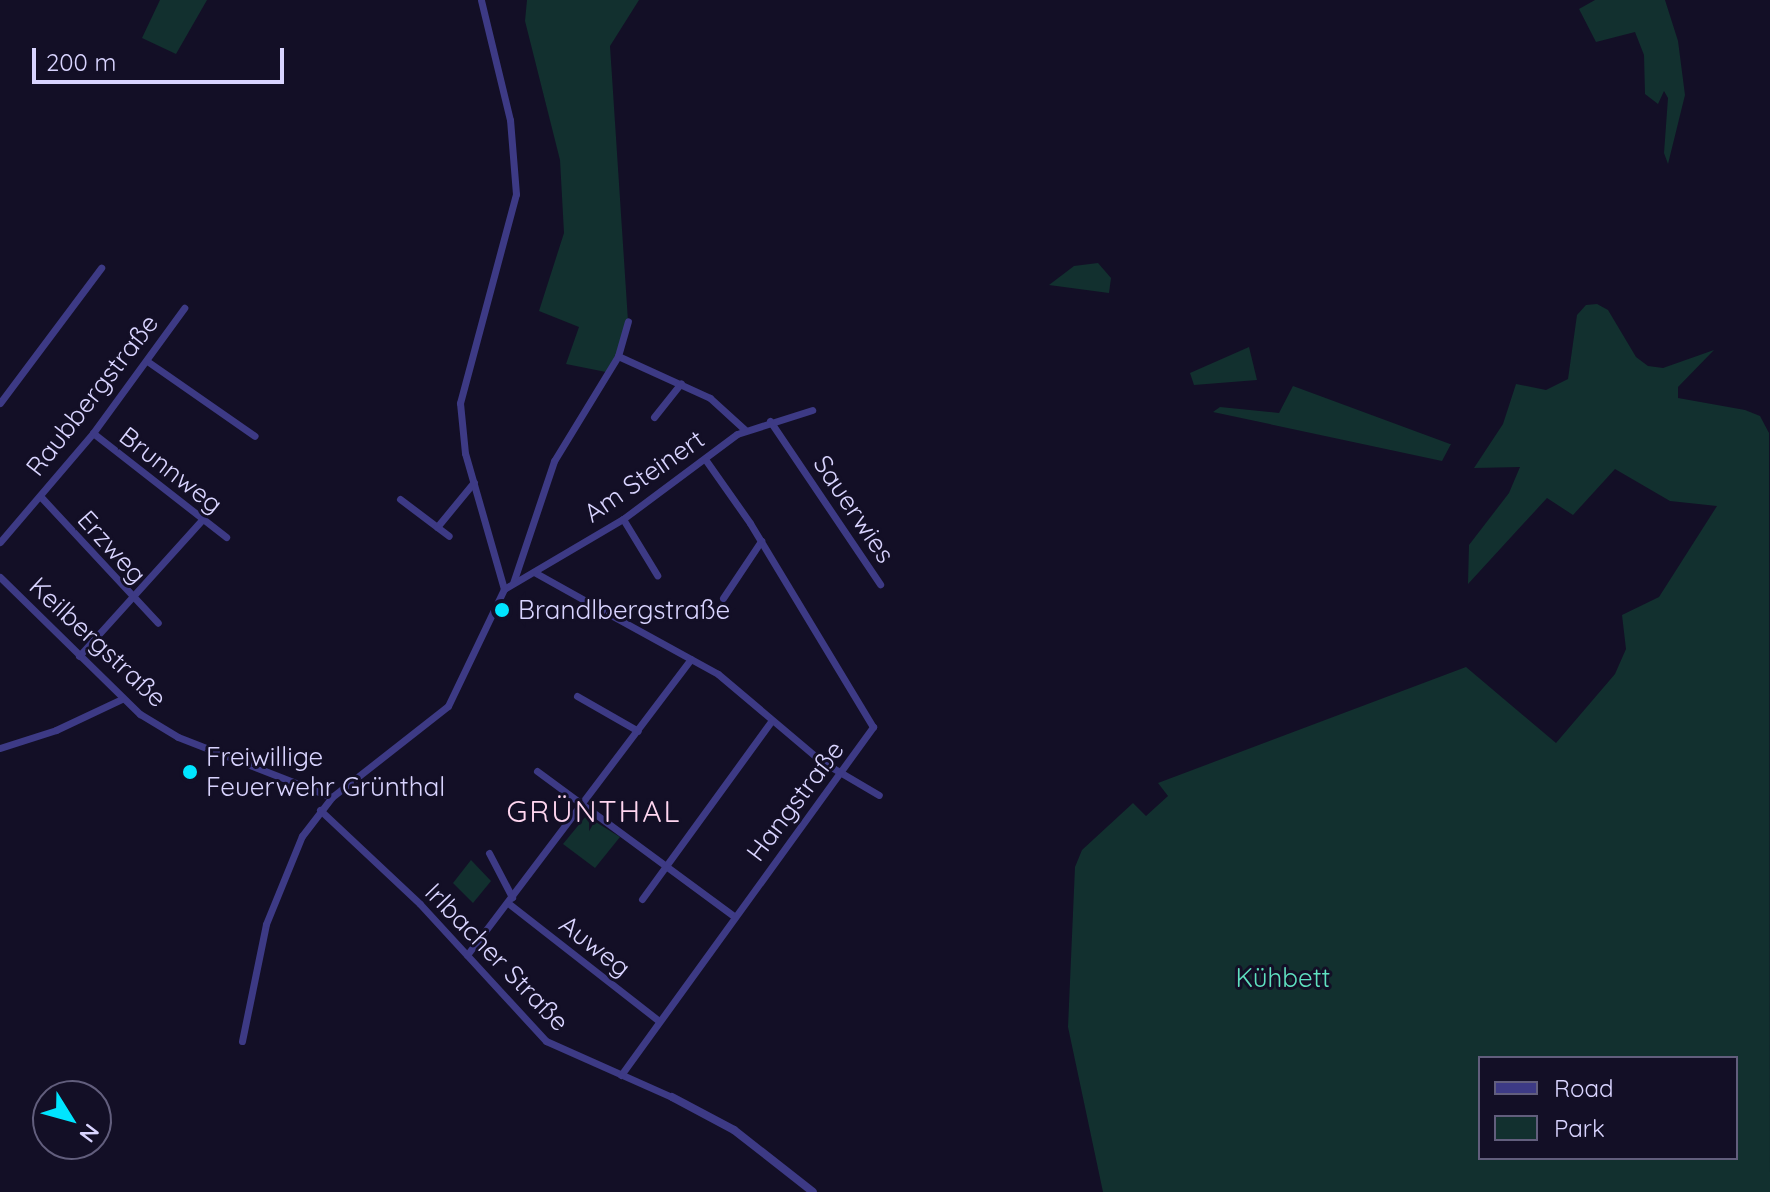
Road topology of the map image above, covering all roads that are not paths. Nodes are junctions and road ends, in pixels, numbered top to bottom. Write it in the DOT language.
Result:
graph roads {
  1 [pos="481,0"];
  2 [pos="101,268"];
  3 [pos="184,308"];
  4 [pos="628,321"];
  5 [pos="618,356"];
  6 [pos="147,361"];
  7 [pos="681,383"];
  8 [pos="0,403"];
  9 [pos="812,410"];
  10 [pos="654,417"];
  11 [pos="770,421"];
  12 [pos="745,430"];
  13 [pos="93,433"];
  14 [pos="255,436"];
  15 [pos="705,459"];
  16 [pos="474,482"];
  17 [pos="40,496"];
  18 [pos="400,499"];
  19 [pos="623,519"];
  20 [pos="202,520"];
  21 [pos="437,527"];
  22 [pos="449,536"];
  23 [pos="226,537"];
  24 [pos="761,541"];
  25 [pos="0,542"];
  26 [pos="534,572"];
  27 [pos="657,575"];
  28 [pos="0,577"];
  29 [pos="513,583"];
  30 [pos="880,584"];
  31 [pos="504,589"];
  32 [pos="723,598"];
  33 [pos="131,599"];
  34 [pos="158,623"];
  35 [pos="79,656"];
  36 [pos="691,659"];
  37 [pos="577,696"];
  38 [pos="122,699"];
  39 [pos="772,720"];
  40 [pos="638,731"];
  41 [pos="0,748"];
  42 [pos="537,771"];
  43 [pos="838,774"];
  44 [pos="879,795"];
  45 [pos="332,797"];
  46 [pos="583,806"];
  47 [pos="320,810"];
  48 [pos="489,853"];
  49 [pos="666,868"];
  50 [pos="642,899"];
  51 [pos="510,900"];
  52 [pos="734,916"];
  53 [pos="467,955"];
  54 [pos="659,1021"];
  55 [pos="242,1041"];
  56 [pos="621,1075"];
  57 [pos="672,1097"];
  58 [pos="813,1192"];
  1 -- 16 [label="street"];
  2 -- 8 [label="street"];
  3 -- 6 [label="street, Raubbergstraße"];
  4 -- 5 [label="street"];
  5 -- 7 [label="street"];
  5 -- 29 [label="street"];
  6 -- 13 [label="street, Raubbergstraße"];
  6 -- 14 [label="street"];
  7 -- 10 [label="street"];
  7 -- 12 [label="street"];
  9 -- 11 [label="street, Am Steinert"];
  11 -- 12 [label="street, Am Steinert"];
  11 -- 30 [label="street, Sauerwies"];
  12 -- 15 [label="street, Am Steinert"];
  13 -- 17 [label="street, Raubbergstraße"];
  13 -- 20 [label="street, Brunnweg"];
  15 -- 19 [label="street, Am Steinert"];
  15 -- 24 [label="street, Hangstraße"];
  16 -- 21 [label="street"];
  16 -- 31 [label="street"];
  17 -- 25 [label="street, Raubbergstraße"];
  17 -- 33 [label="street, Erzweg"];
  18 -- 21 [label="street"];
  19 -- 26 [label="street, Am Steinert"];
  19 -- 27 [label="street"];
  20 -- 23 [label="street, Brunnweg"];
  20 -- 33 [label="street"];
  21 -- 22 [label="street"];
  24 -- 32 [label="street"];
  24 -- 43 [label="street, Hangstraße"];
  26 -- 29 [label="street, Am Steinert"];
  26 -- 36 [label="street"];
  28 -- 35 [label="street, Keilbergstraße"];
  29 -- 31 [label="street, Am Steinert"];
  31 -- 45 [label="street"];
  33 -- 34 [label="street, Erzweg"];
  33 -- 35 [label="street"];
  35 -- 38 [label="street, Keilbergstraße"];
  36 -- 39 [label="street"];
  36 -- 40 [label="street"];
  37 -- 40 [label="street"];
  38 -- 41 [label="street"];
  38 -- 45 [label="street, Keilbergstraße"];
  39 -- 43 [label="street"];
  39 -- 49 [label="street"];
  40 -- 46 [label="street"];
  42 -- 46 [label="street"];
  43 -- 44 [label="street"];
  43 -- 52 [label="street, Hangstraße"];
  45 -- 47 [label="street"];
  46 -- 49 [label="street"];
  46 -- 51 [label="street"];
  47 -- 53 [label="street, Irlbacher Straße"];
  47 -- 55 [label="street"];
  48 -- 51 [label="street"];
  49 -- 50 [label="street"];
  49 -- 52 [label="street"];
  51 -- 53 [label="street"];
  51 -- 54 [label="street, Auweg"];
  52 -- 54 [label="street, Hangstraße"];
  53 -- 56 [label="street, Irlbacher Straße"];
  54 -- 56 [label="street, Hangstraße"];
  56 -- 57 [label="street, Irlbacher Straße"];
  57 -- 58 [label="street, Irlbacher Straße"];
}
